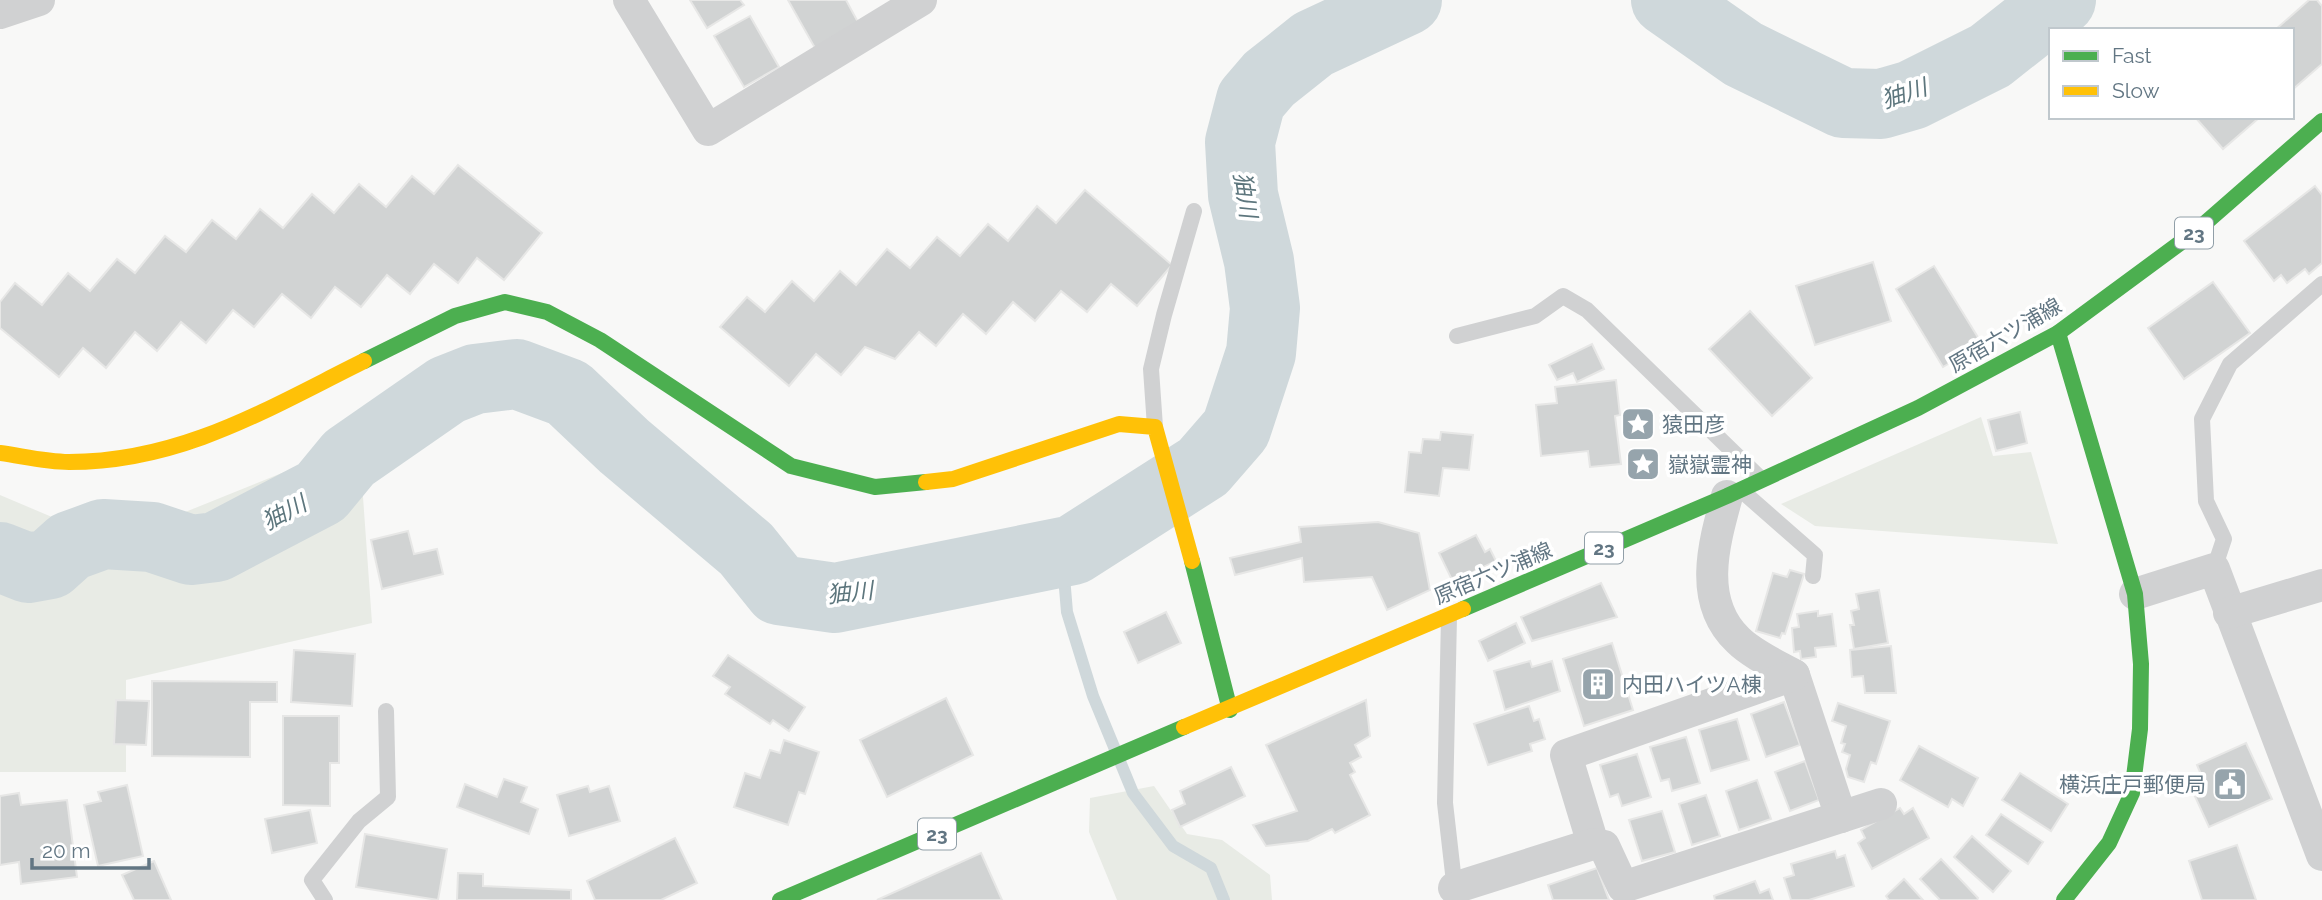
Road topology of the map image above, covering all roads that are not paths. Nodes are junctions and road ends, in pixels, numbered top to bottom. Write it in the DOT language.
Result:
graph roads {
  1 [pos="39,0"];
  2 [pos="629,0"];
  3 [pos="921,0"];
  4 [pos="886,9"];
  5 [pos="0,13"];
  6 [pos="2322,121"];
  7 [pos="1195,211"];
  8 [pos="2322,284"];
  9 [pos="2058,333"];
  10 [pos="1457,335"];
  11 [pos="1155,427"];
  12 [pos="0,453"];
  13 [pos="1761,479"];
  14 [pos="1733,492"];
  15 [pos="2214,569"];
  16 [pos="1813,576"];
  17 [pos="2322,585"];
  18 [pos="2135,594"];
  19 [pos="1449,614"];
  20 [pos="2229,614"];
  21 [pos="1794,675"];
  22 [pos="1230,710"];
  23 [pos="386,711"];
  24 [pos="1881,804"];
  25 [pos="1841,817"];
  26 [pos="1593,844"];
  27 [pos="2322,855"];
  28 [pos="1456,894"];
  29 [pos="325,900"];
  30 [pos="780,900"];
  31 [pos="2064,900"];
  1 -- 5 [label="street"];
  2 -- 4 [label="street"];
  3 -- 4 [label="street"];
  6 -- 9 [label="street, 原宿六ツ浦線 / 23"];
  7 -- 11 [label="lane"];
  8 -- 15 [label="lane"];
  9 -- 13 [label="street, 原宿六ツ浦線 / 23"];
  9 -- 18 [label="street"];
  10 -- 13 [label="lane"];
  11 -- 12 [label="street"];
  11 -- 22 [label="street"];
  13 -- 14 [label="street, 原宿六ツ浦線 / 23"];
  14 -- 16 [label="lane"];
  14 -- 19 [label="street, 原宿六ツ浦線 / 23"];
  14 -- 21 [label="street"];
  15 -- 18 [label="street"];
  15 -- 20 [label="street"];
  17 -- 20 [label="street"];
  18 -- 31 [label="street"];
  19 -- 22 [label="street, 原宿六ツ浦線 / 23"];
  19 -- 28 [label="lane"];
  20 -- 27 [label="street"];
  21 -- 25 [label="street"];
  21 -- 26 [label="street"];
  22 -- 30 [label="street, 原宿六ツ浦線 / 23"];
  23 -- 29 [label="lane"];
  24 -- 25 [label="street"];
  25 -- 26 [label="street"];
  26 -- 28 [label="street"];
}
